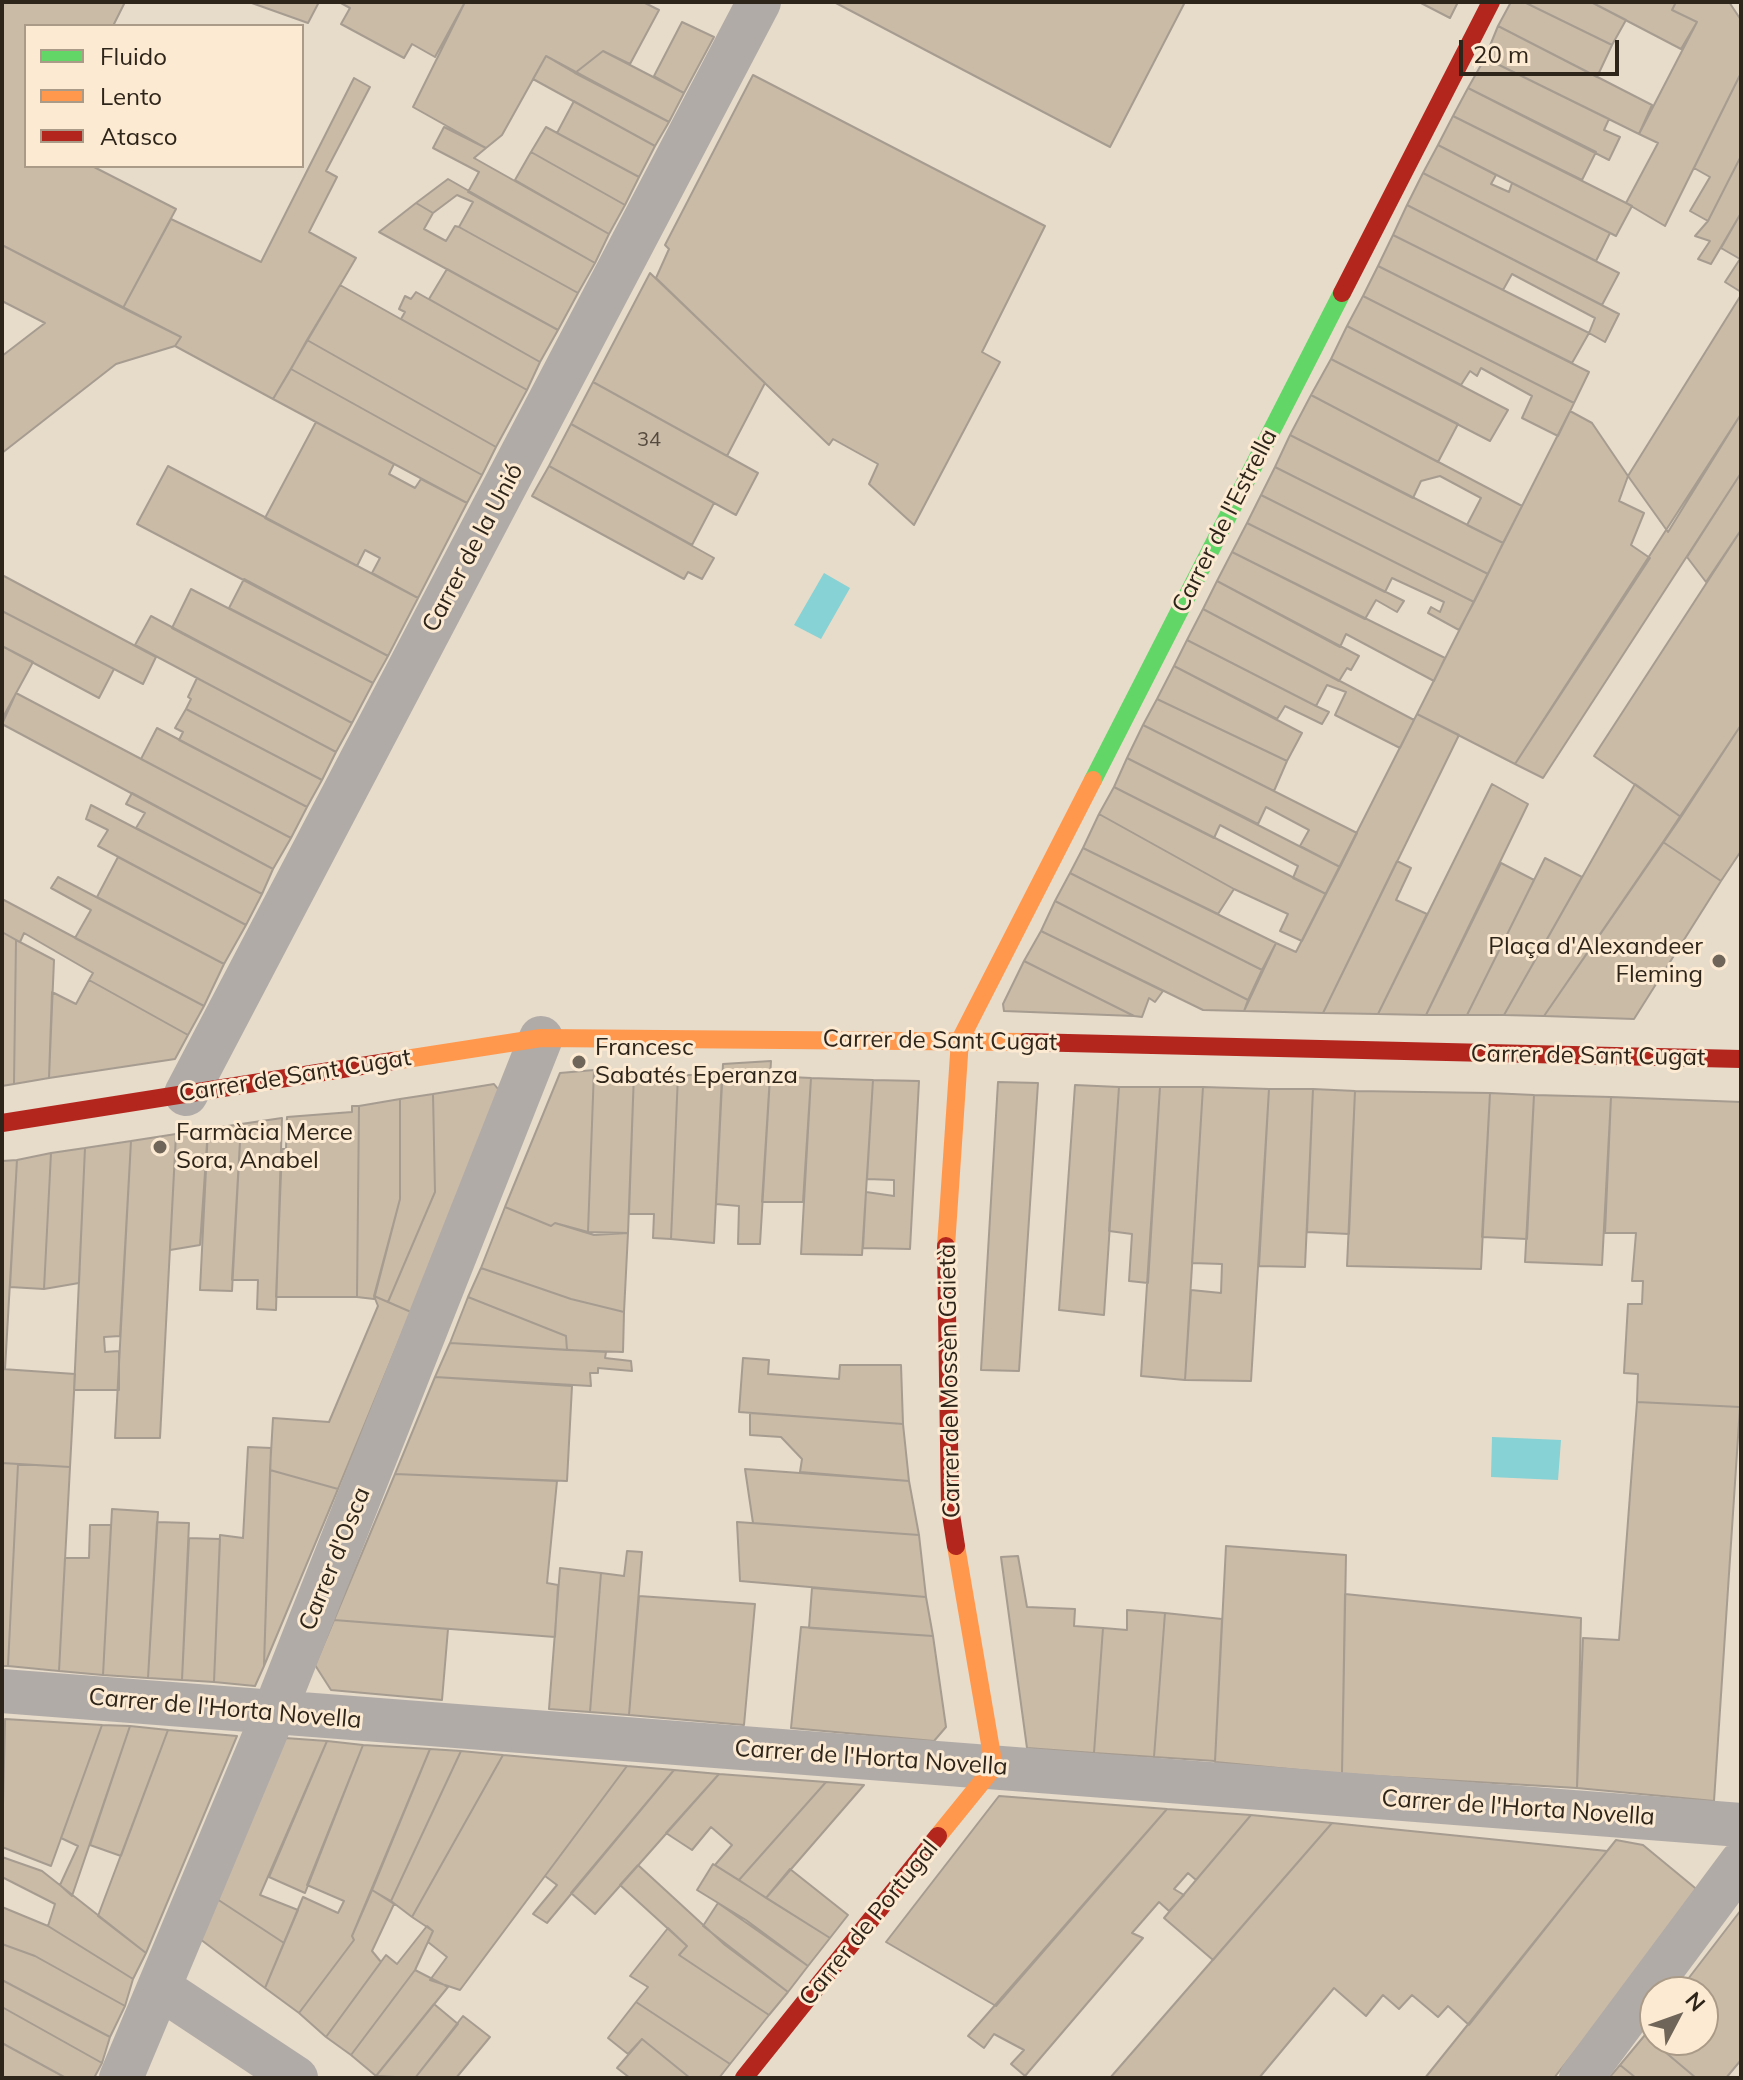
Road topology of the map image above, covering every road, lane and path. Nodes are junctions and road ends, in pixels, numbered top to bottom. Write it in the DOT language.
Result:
graph roads {
  1 [pos="1491,2"];
  2 [pos="747,6"];
  3 [pos="541,1038"];
  4 [pos="960,1040"];
  5 [pos="1741,1059"];
  6 [pos="186,1094"];
  7 [pos="2,1123"];
  8 [pos="2,1691"];
  9 [pos="274,1713"];
  10 [pos="994,1767"];
  11 [pos="1741,1825"];
  12 [pos="1741,1863"];
  13 [pos="160,1988"];
  14 [pos="121,2078"];
  15 [pos="296,2078"];
  16 [pos="744,2078"];
  17 [pos="1581,2078"];
  1 -- 4 [label="street, Carrer de l'Estrella"];
  2 -- 6 [label="street, Carrer de la Unió"];
  3 -- 4 [label="street, Carrer de Sant Cugat"];
  3 -- 6 [label="street, Carrer de Sant Cugat"];
  3 -- 9 [label="street, Carrer d'Osca"];
  4 -- 5 [label="street, Carrer de Sant Cugat"];
  4 -- 10 [label="street, Carrer de Mossèn Gaietà"];
  6 -- 7 [label="street, Carrer de Sant Cugat"];
  8 -- 9 [label="street, Carrer de l'Horta Novella"];
  9 -- 10 [label="street, Carrer de l'Horta Novella"];
  9 -- 13 [label="street, Carrer d'Osca"];
  10 -- 11 [label="street, Carrer de l'Horta Novella"];
  10 -- 16 [label="street, Carrer de Portugal"];
  12 -- 17 [label="street"];
  13 -- 14 [label="street, Carrer d'Osca"];
  13 -- 15 [label="street"];
}
